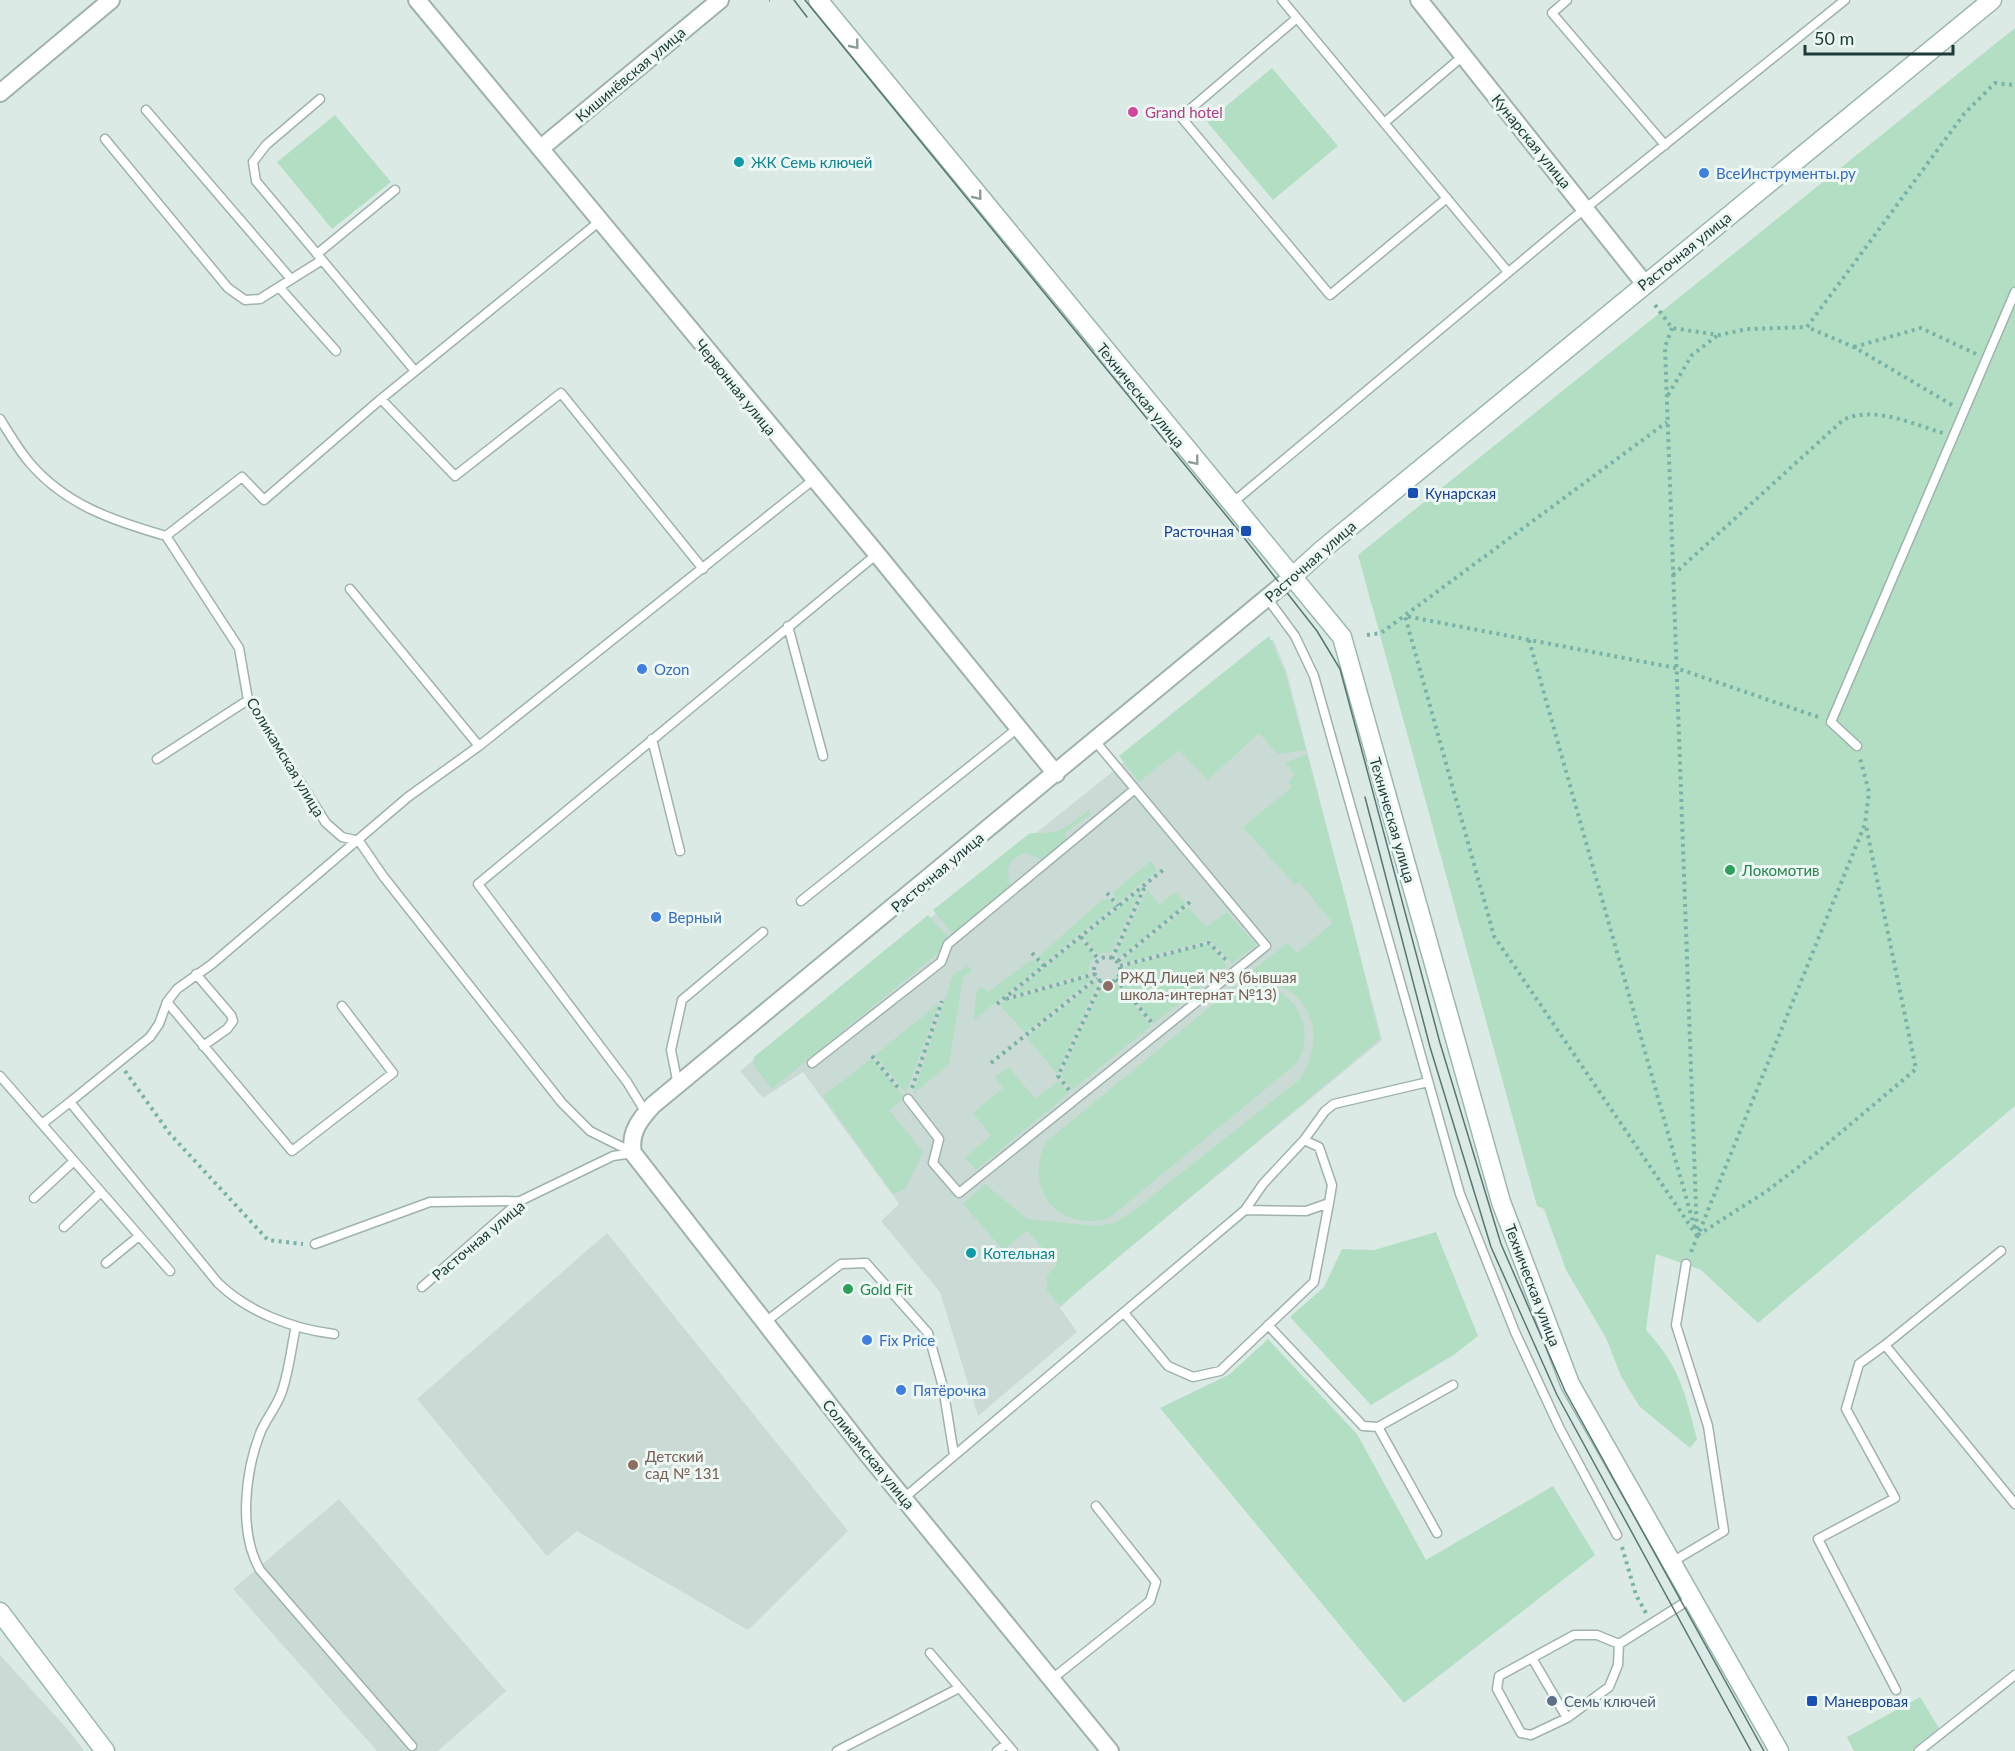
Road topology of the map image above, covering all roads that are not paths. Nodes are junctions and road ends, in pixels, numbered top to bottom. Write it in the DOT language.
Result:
graph roads {
  1 [pos="111,0"];
  2 [pos="417,0"];
  3 [pos="720,0"];
  4 [pos="818,0"];
  5 [pos="1282,0"];
  6 [pos="1419,0"];
  7 [pos="1567,0"];
  8 [pos="1845,0"];
  9 [pos="1992,0"];
  10 [pos="1297,18"];
  11 [pos="1463,56"];
  12 [pos="0,93"];
  13 [pos="320,99"];
  14 [pos="146,110"];
  15 [pos="1384,123"];
  16 [pos="105,139"];
  17 [pos="1665,146"];
  18 [pos="541,148"];
  19 [pos="395,190"];
  20 [pos="1447,198"];
  21 [pos="1586,209"];
  22 [pos="600,221"];
  23 [pos="320,257"];
  24 [pos="1508,272"];
  25 [pos="291,279"];
  26 [pos="1644,283"];
  27 [pos="279,287"];
  28 [pos="2015,292"];
  29 [pos="336,351"];
  30 [pos="415,371"];
  31 [pos="381,399"];
  32 [pos="0,419"];
  33 [pos="813,480"];
  34 [pos="1230,504"];
  35 [pos="166,536"];
  36 [pos="877,554"];
  37 [pos="703,569"];
  38 [pos="1292,577"];
  39 [pos="350,589"];
  40 [pos="1267,598"];
  41 [pos="788,626"];
  42 [pos="248,700"];
  43 [pos="1018,728"];
  44 [pos="652,739"];
  45 [pos="1095,741"];
  46 [pos="479,746"];
  47 [pos="1857,746"];
  48 [pos="823,756"];
  49 [pos="157,759"];
  50 [pos="1056,774"];
  51 [pos="1135,789"];
  52 [pos="359,841"];
  53 [pos="680,851"];
  54 [pos="801,901"];
  55 [pos="763,932"];
  56 [pos="196,975"];
  57 [pos="167,1002"];
  58 [pos="342,1006"];
  59 [pos="203,1046"];
  60 [pos="812,1063"];
  61 [pos="0,1076"];
  62 [pos="1428,1082"];
  63 [pos="678,1086"];
  64 [pos="908,1099"];
  65 [pos="70,1102"];
  66 [pos="646,1113"];
  67 [pos="42,1124"];
  68 [pos="1304,1140"];
  69 [pos="633,1153"];
  70 [pos="74,1161"];
  71 [pos="101,1192"];
  72 [pos="34,1198"];
  73 [pos="520,1202"];
  74 [pos="1329,1203"];
  75 [pos="1245,1210"];
  76 [pos="64,1227"];
  77 [pos="139,1236"];
  78 [pos="315,1244"];
  79 [pos="2001,1251"];
  80 [pos="105,1263"];
  81 [pos="1686,1264"];
  82 [pos="170,1271"];
  83 [pos="422,1287"];
  84 [pos="1125,1314"];
  85 [pos="764,1323"];
  86 [pos="1268,1325"];
  87 [pos="296,1326"];
  88 [pos="334,1334"];
  89 [pos="1885,1346"];
  90 [pos="1453,1385"];
  91 [pos="1378,1427"];
  92 [pos="954,1455"];
  93 [pos="904,1498"];
  94 [pos="2015,1504"];
  95 [pos="1096,1506"];
  96 [pos="1437,1533"];
  97 [pos="1617,1535"];
  98 [pos="1672,1562"];
  99 [pos="1692,1598"];
  100 [pos="0,1612"];
  101 [pos="1619,1644"];
  102 [pos="930,1653"];
  103 [pos="1532,1658"];
  104 [pos="2015,1675"];
  105 [pos="1052,1680"];
  106 [pos="959,1688"];
  107 [pos="1896,1690"];
  108 [pos="1567,1718"];
  109 [pos="412,1746"];
  110 [pos="1010,1747"];
  111 [pos="105,1751"];
  112 [pos="837,1751"];
  113 [pos="997,1751"];
  114 [pos="1110,1751"];
  115 [pos="1779,1751"];
  116 [pos="1919,1751"];
  1 -- 12 [label="street"];
  2 -- 18 [label="street, Червонная улица"];
  3 -- 18 [label="street, Кишинёвская улица"];
  4 -- 34 [label="main road, Техническая улица, one-way"];
  5 -- 10 [label="lane"];
  6 -- 11 [label="street, Кунарская улица"];
  7 -- 17 [label="lane"];
  8 -- 17 [label="lane"];
  9 -- 26 [label="main road, Расточная улица"];
  10 -- 15 [label="lane"];
  10 -- 20 [label="lane"];
  11 -- 15 [label="lane"];
  11 -- 21 [label="street, Кунарская улица"];
  13 -- 23 [label="lane"];
  14 -- 25 [label="lane"];
  15 -- 20 [label="lane"];
  16 -- 27 [label="lane"];
  17 -- 21 [label="lane"];
  18 -- 22 [label="street, Червонная улица"];
  19 -- 23 [label="lane"];
  20 -- 24 [label="lane"];
  21 -- 24 [label="lane"];
  21 -- 26 [label="street, Кунарская улица"];
  22 -- 30 [label="lane"];
  22 -- 33 [label="street, Червонная улица"];
  23 -- 25 [label="lane"];
  23 -- 30 [label="lane"];
  24 -- 34 [label="lane"];
  25 -- 27 [label="lane"];
  26 -- 38 [label="main road, Расточная улица"];
  27 -- 29 [label="lane"];
  28 -- 47 [label="lane"];
  30 -- 31 [label="lane"];
  31 -- 35 [label="lane"];
  31 -- 37 [label="lane"];
  32 -- 35 [label="lane"];
  33 -- 36 [label="street, Червонная улица"];
  33 -- 37 [label="lane"];
  34 -- 38 [label="main road, Техническая улица"];
  35 -- 42 [label="lane, Соликамская улица"];
  36 -- 41 [label="lane"];
  36 -- 43 [label="street, Червонная улица"];
  37 -- 46 [label="lane"];
  38 -- 40 [label="street, Расточная улица"];
  38 -- 98 [label="main road, Техническая улица"];
  39 -- 46 [label="lane"];
  40 -- 45 [label="street, Расточная улица"];
  40 -- 62 [label="lane"];
  41 -- 44 [label="lane"];
  41 -- 48 [label="lane"];
  42 -- 49 [label="lane"];
  42 -- 52 [label="lane, Соликамская улица"];
  43 -- 50 [label="street, Червонная улица"];
  43 -- 54 [label="lane"];
  44 -- 53 [label="lane"];
  44 -- 66 [label="lane"];
  45 -- 50 [label="street, Расточная улица"];
  45 -- 51 [label="lane"];
  46 -- 52 [label="lane"];
  50 -- 63 [label="street, Расточная улица"];
  51 -- 60 [label="lane"];
  51 -- 64 [label="lane"];
  52 -- 56 [label="lane"];
  52 -- 69 [label="lane, Соликамская улица"];
  55 -- 63 [label="lane"];
  56 -- 57 [label="lane"];
  56 -- 59 [label="lane"];
  57 -- 59 [label="lane"];
  57 -- 65 [label="lane"];
  58 -- 59 [label="lane"];
  61 -- 67 [label="lane"];
  62 -- 68 [label="lane"];
  62 -- 97 [label="lane"];
  63 -- 66 [label="street, Расточная улица"];
  65 -- 67 [label="lane"];
  65 -- 87 [label="lane"];
  66 -- 69 [label="street, Расточная улица"];
  67 -- 70 [label="lane"];
  68 -- 74 [label="lane"];
  68 -- 75 [label="lane"];
  69 -- 73 [label="lane, Расточная улица"];
  69 -- 85 [label="street, Соликамская улица"];
  70 -- 71 [label="lane"];
  70 -- 72 [label="lane"];
  71 -- 76 [label="lane"];
  71 -- 77 [label="lane"];
  73 -- 78 [label="lane"];
  73 -- 83 [label="lane, Расточная улица"];
  74 -- 75 [label="lane"];
  74 -- 86 [label="lane"];
  75 -- 84 [label="lane"];
  77 -- 80 [label="lane"];
  77 -- 82 [label="lane"];
  79 -- 89 [label="lane"];
  81 -- 98 [label="lane"];
  84 -- 86 [label="lane"];
  84 -- 92 [label="lane"];
  85 -- 92 [label="lane"];
  85 -- 93 [label="street, Соликамская улица"];
  86 -- 91 [label="lane"];
  87 -- 88 [label="lane"];
  87 -- 109 [label="lane"];
  89 -- 94 [label="lane"];
  89 -- 107 [label="lane"];
  90 -- 91 [label="lane"];
  91 -- 96 [label="lane"];
  92 -- 93 [label="lane"];
  93 -- 105 [label="street, Соликамская улица"];
  95 -- 105 [label="lane"];
  98 -- 99 [label="main road, Техническая улица"];
  99 -- 101 [label="lane"];
  99 -- 115 [label="main road, Техническая улица"];
  100 -- 111 [label="main road"];
  101 -- 103 [label="lane"];
  101 -- 108 [label="lane"];
  102 -- 106 [label="lane"];
  103 -- 108 [label="lane"];
  103 -- 108 [label="lane"];
  104 -- 116 [label="lane"];
  105 -- 114 [label="street, Соликамская улица"];
  106 -- 110 [label="lane"];
  106 -- 112 [label="lane"];
  110 -- 113 [label="lane"];
}
